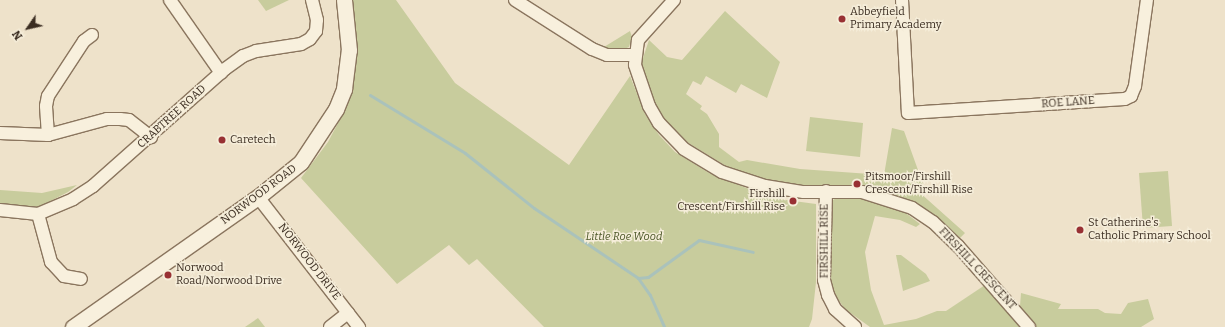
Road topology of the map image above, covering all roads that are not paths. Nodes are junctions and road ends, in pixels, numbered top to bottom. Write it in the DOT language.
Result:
graph roads {
  1 [pos="170,0"];
  2 [pos="312,0"];
  3 [pos="344,0"];
  4 [pos="515,0"];
  5 [pos="674,0"];
  6 [pos="902,0"];
  7 [pos="1147,0"];
  8 [pos="92,35"];
  9 [pos="635,55"];
  10 [pos="221,73"];
  11 [pos="0,133"];
  12 [pos="48,134"];
  13 [pos="150,137"];
  14 [pos="826,191"];
  15 [pos="258,197"];
  16 [pos="0,210"];
  17 [pos="38,214"];
  18 [pos="81,279"];
  19 [pos="348,313"];
  20 [pos="73,327"];
  21 [pos="330,327"];
  22 [pos="359,327"];
  23 [pos="854,327"];
  24 [pos="1029,327"];
  1 -- 10 [label="street"];
  2 -- 10 [label="street, CRABTREE ROAD"];
  3 -- 15 [label="street, NORWOOD ROAD"];
  4 -- 9 [label="street"];
  5 -- 9 [label="street, FIRSHILL CRESCENT"];
  6 -- 7 [label="street, ROE LANE"];
  8 -- 12 [label="street"];
  9 -- 14 [label="street, FIRSHILL CRESCENT"];
  10 -- 13 [label="street, CRABTREE ROAD"];
  11 -- 12 [label="street"];
  12 -- 13 [label="street"];
  13 -- 17 [label="street, CRABTREE ROAD"];
  14 -- 23 [label="street, FIRSHILL RISE"];
  14 -- 24 [label="street, FIRSHILL CRESCENT"];
  15 -- 19 [label="street, NORWOOD DRIVE"];
  15 -- 20 [label="street, NORWOOD ROAD"];
  16 -- 17 [label="street, CRABTREE ROAD"];
  17 -- 18 [label="street"];
  19 -- 21 [label="street"];
  19 -- 22 [label="street, NORWOOD DRIVE"];
}
